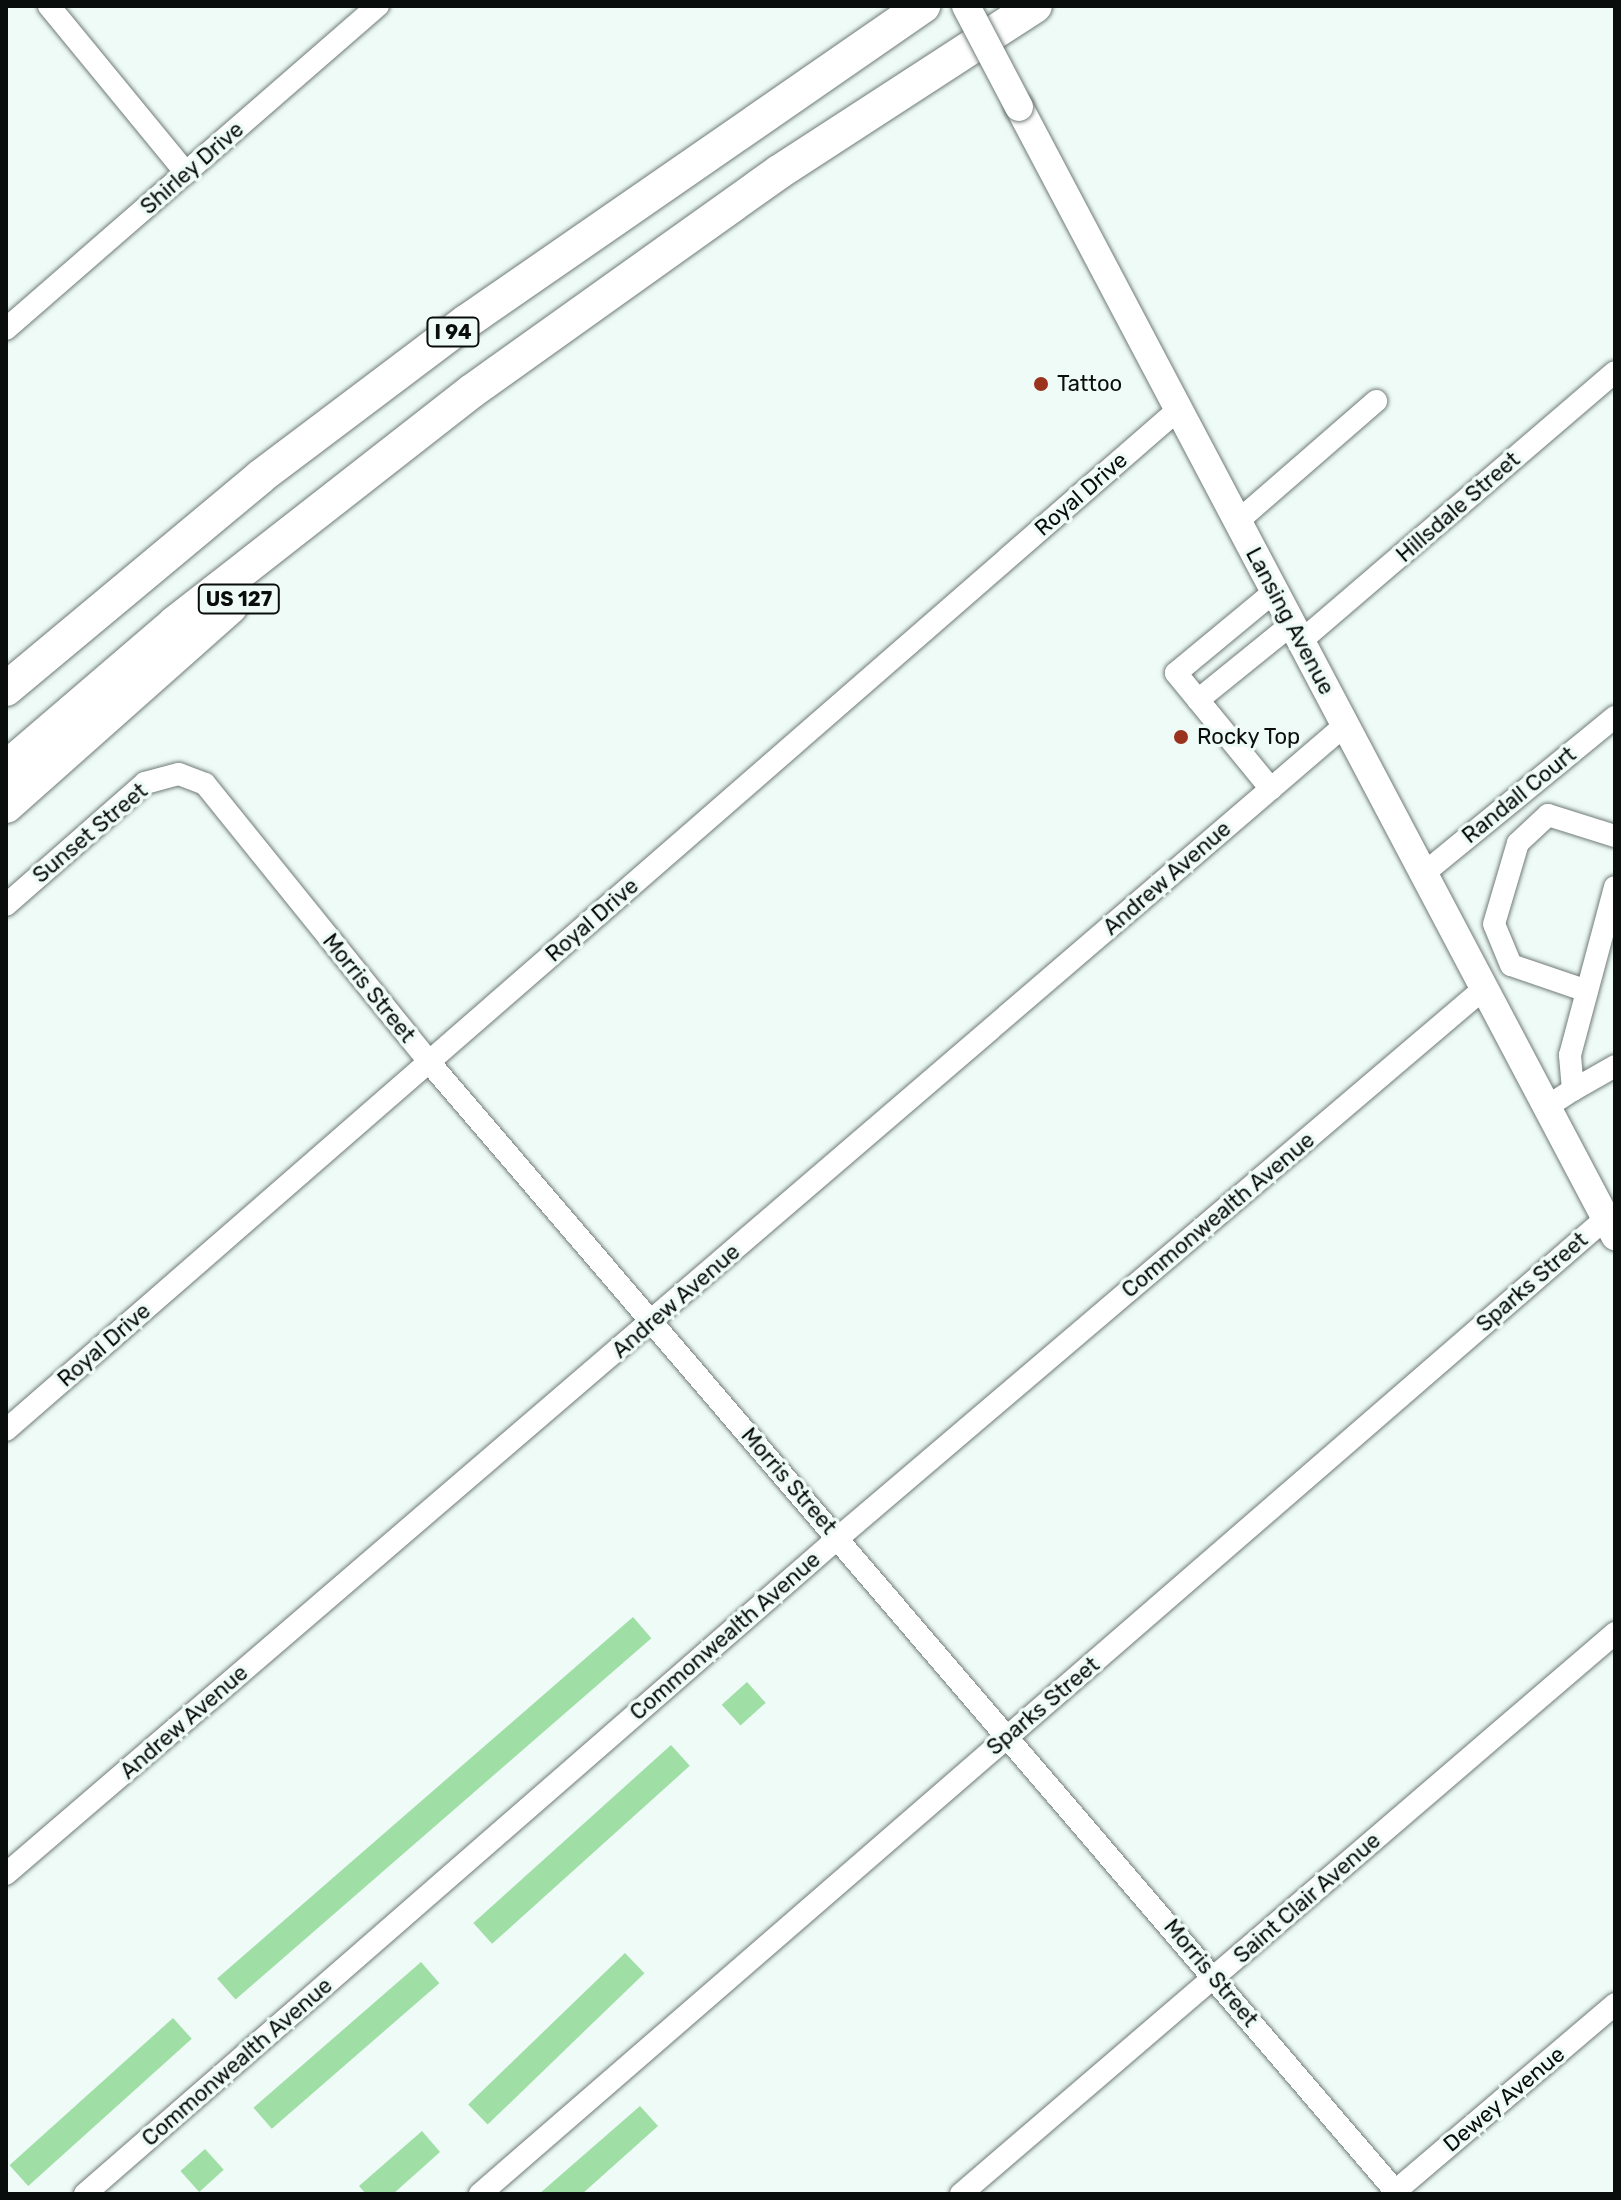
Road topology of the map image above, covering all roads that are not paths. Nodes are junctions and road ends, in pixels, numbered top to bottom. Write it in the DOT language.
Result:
graph roads {
  1 [pos="49,6"];
  2 [pos="378,6"];
  3 [pos="923,6"];
  4 [pos="966,6"];
  5 [pos="1035,6"];
  6 [pos="186,173"];
  7 [pos="6,329"];
  8 [pos="1615,372"];
  9 [pos="472,391"];
  10 [pos="1376,401"];
  11 [pos="1179,409"];
  12 [pos="1238,521"];
  13 [pos="1275,591"];
  14 [pos="1296,633"];
  15 [pos="6,689"];
  16 [pos="1198,700"];
  17 [pos="1615,717"];
  18 [pos="1345,725"];
  19 [pos="6,768"];
  20 [pos="179,774"];
  21 [pos="1271,789"];
  22 [pos="6,806"];
  23 [pos="1615,836"];
  24 [pos="1423,874"];
  25 [pos="1615,887"];
  26 [pos="6,905"];
  27 [pos="1497,932"];
  28 [pos="1463,955"];
  29 [pos="1481,991"];
  30 [pos="1587,991"];
  31 [pos="429,1062"];
  32 [pos="1615,1066"];
  33 [pos="1573,1090"];
  34 [pos="1545,1108"];
  35 [pos="1610,1227"];
  36 [pos="652,1322"];
  37 [pos="6,1430"];
  38 [pos="838,1538"];
  39 [pos="1615,1633"];
  40 [pos="1008,1736"];
  41 [pos="6,1874"];
  42 [pos="1215,1977"];
  43 [pos="1615,2004"];
  44 [pos="1395,2193"];
  45 [pos="85,2194"];
  46 [pos="480,2194"];
  47 [pos="961,2194"];
  1 -- 6 [label="street"];
  2 -- 6 [label="street, Shirley Drive"];
  3 -- 15 [label="highway, I 94"];
  4 -- 11 [label="main road, Lansing Avenue, bridge"];
  5 -- 9 [label="highway, I 94"];
  6 -- 7 [label="street, Shirley Drive"];
  8 -- 14 [label="street, Hillsdale Street"];
  9 -- 19 [label="highway, I 94"];
  9 -- 22 [label="highway, US 127"];
  10 -- 12 [label="street"];
  11 -- 12 [label="main road, Lansing Avenue"];
  11 -- 31 [label="street, Royal Drive"];
  12 -- 13 [label="main road, Lansing Avenue"];
  13 -- 14 [label="main road, Lansing Avenue"];
  13 -- 16 [label="street"];
  14 -- 16 [label="street, Hillsdale Street"];
  14 -- 18 [label="main road, Lansing Avenue"];
  16 -- 21 [label="street"];
  17 -- 24 [label="street, Randall Court"];
  18 -- 21 [label="street, Andrew Avenue"];
  18 -- 24 [label="main road, Lansing Avenue"];
  20 -- 26 [label="street, Sunset Street"];
  20 -- 31 [label="street, Morris Street"];
  21 -- 36 [label="street, Andrew Avenue"];
  23 -- 27 [label="street"];
  24 -- 28 [label="main road, Lansing Avenue"];
  25 -- 30 [label="street"];
  27 -- 28 [label="street"];
  27 -- 30 [label="street"];
  28 -- 29 [label="main road, Lansing Avenue"];
  29 -- 34 [label="main road, Lansing Avenue"];
  29 -- 38 [label="street, Commonwealth Avenue"];
  30 -- 33 [label="street"];
  31 -- 36 [label="street, Morris Street"];
  31 -- 37 [label="street, Royal Drive"];
  32 -- 33 [label="street"];
  33 -- 34 [label="street"];
  34 -- 35 [label="main road, Lansing Avenue"];
  35 -- 40 [label="street, Sparks Street"];
  36 -- 38 [label="street, Morris Street"];
  36 -- 41 [label="street, Andrew Avenue"];
  38 -- 40 [label="street, Morris Street"];
  38 -- 45 [label="street, Commonwealth Avenue"];
  39 -- 42 [label="street, Saint Clair Avenue"];
  40 -- 42 [label="street, Morris Street"];
  40 -- 46 [label="street, Sparks Street"];
  42 -- 44 [label="street, Morris Street"];
  42 -- 47 [label="street, Saint Clair Avenue"];
  43 -- 44 [label="street, Dewey Avenue"];
}
